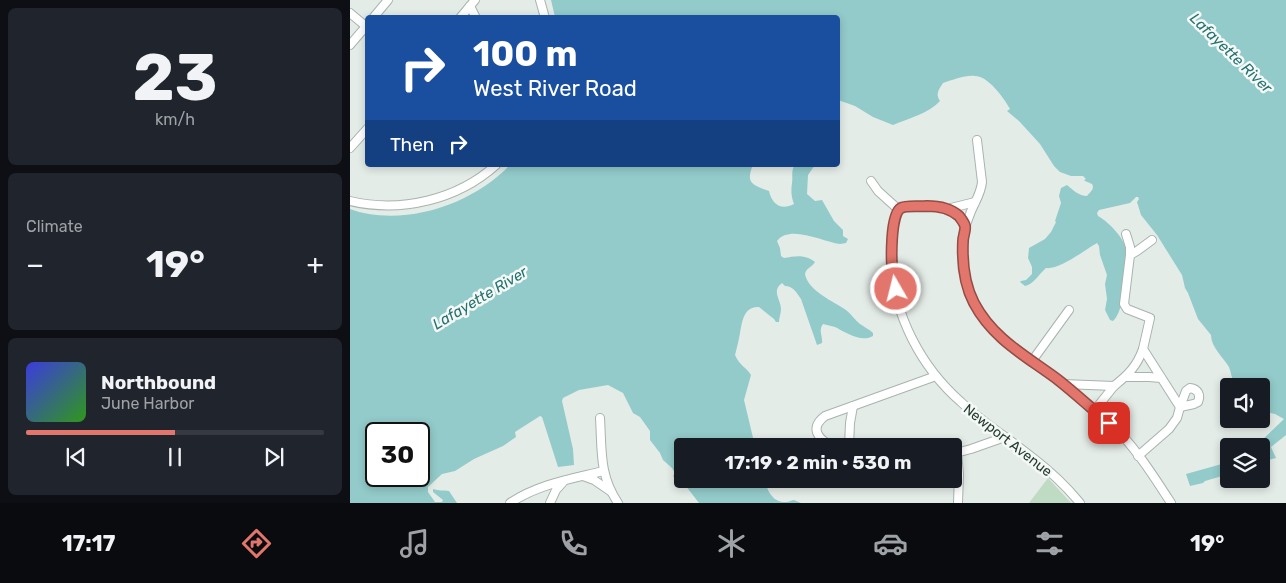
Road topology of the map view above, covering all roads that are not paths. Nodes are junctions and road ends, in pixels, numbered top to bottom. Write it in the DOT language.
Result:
graph roads {
  1 [pos="388,0"];
  2 [pos="540,0"];
  3 [pos="472,3"];
  4 [pos="350,13"];
  5 [pos="376,15"];
  6 [pos="462,15"];
  7 [pos="544,15"];
  8 [pos="365,24"];
  9 [pos="365,28"];
  10 [pos="350,44"];
  11 [pos="365,133"];
  12 [pos="977,140"];
  13 [pos="350,148"];
  14 [pos="493,167"];
  15 [pos="871,181"];
  16 [pos="350,201"];
  17 [pos="975,202"];
  18 [pos="947,209"];
  19 [pos="899,210"];
  20 [pos="966,227"];
  21 [pos="1126,234"];
  22 [pos="1152,240"];
  23 [pos="1130,255"];
  24 [pos="1069,310"];
  25 [pos="1143,349"];
  26 [pos="1032,361"];
  27 [pos="936,376"];
  28 [pos="1126,377"];
  29 [pos="1161,378"];
  30 [pos="1063,384"];
  31 [pos="1114,386"];
  32 [pos="853,406"];
  33 [pos="1094,411"];
  34 [pos="600,418"];
  35 [pos="1005,437"];
  36 [pos="820,438"];
  37 [pos="849,438"];
  38 [pos="962,451"];
  39 [pos="1138,456"];
  40 [pos="604,471"];
  41 [pos="582,476"];
  42 [pos="566,479"];
  43 [pos="959,488"];
  44 [pos="1163,491"];
  45 [pos="611,492"];
  46 [pos="525,495"];
  47 [pos="510,503"];
  48 [pos="531,503"];
  49 [pos="550,503"];
  50 [pos="618,503"];
  51 [pos="958,503"];
  52 [pos="1080,503"];
  53 [pos="1163,503"];
  54 [pos="1171,503"];
  1 -- 5 [label="street"];
  2 -- 7 [label="street"];
  3 -- 6 [label="street"];
  4 -- 8 [label="street"];
  9 -- 10 [label="street"];
  11 -- 13 [label="street"];
  12 -- 17 [label="street"];
  14 -- 16 [label="street"];
  15 -- 19 [label="street"];
  17 -- 18 [label="street"];
  17 -- 20 [label="street"];
  18 -- 19 [label="street"];
  18 -- 20 [label="street"];
  19 -- 27 [label="street, Newport Avenue"];
  20 -- 26 [label="street"];
  21 -- 23 [label="street"];
  22 -- 23 [label="street"];
  23 -- 25 [label="street"];
  24 -- 26 [label="street"];
  25 -- 28 [label="street"];
  25 -- 29 [label="street"];
  26 -- 30 [label="street"];
  27 -- 32 [label="street"];
  27 -- 35 [label="street, Newport Avenue"];
  28 -- 29 [label="street"];
  28 -- 31 [label="street"];
  29 -- 39 [label="street"];
  30 -- 31 [label="street"];
  30 -- 33 [label="street"];
  31 -- 33 [label="street"];
  32 -- 36 [label="street"];
  32 -- 37 [label="street"];
  33 -- 39 [label="street"];
  34 -- 40 [label="street"];
  35 -- 38 [label="street"];
  35 -- 52 [label="street, Newport Avenue"];
  39 -- 44 [label="street"];
  40 -- 41 [label="street"];
  40 -- 45 [label="street"];
  41 -- 42 [label="street"];
  41 -- 45 [label="street"];
  42 -- 46 [label="street"];
  42 -- 49 [label="street"];
  43 -- 51 [label="street"];
  44 -- 53 [label="street"];
  44 -- 54 [label="street"];
  45 -- 50 [label="street"];
  46 -- 47 [label="street"];
  46 -- 48 [label="street"];
}
